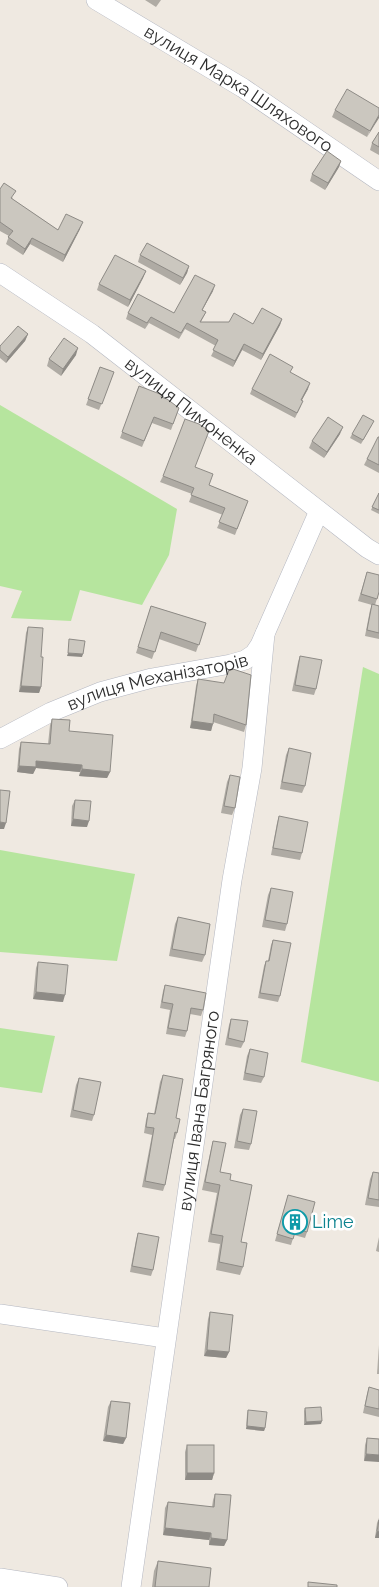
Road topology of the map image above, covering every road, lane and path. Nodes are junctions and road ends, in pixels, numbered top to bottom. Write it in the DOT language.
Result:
graph roads {
  1 [pos="96,0"];
  2 [pos="379,180"];
  3 [pos="0,273"];
  4 [pos="318,511"];
  5 [pos="379,555"];
  6 [pos="265,634"];
  7 [pos="231,664"];
  8 [pos="260,674"];
  9 [pos="0,740"];
  10 [pos="0,1314"];
  11 [pos="166,1338"];
  12 [pos="0,1578"];
  13 [pos="58,1587"];
  14 [pos="131,1587"];
  1 -- 2 [label="street, вулиця Марка Шляхового"];
  3 -- 4 [label="street, вулиця Пимоненка"];
  4 -- 5 [label="street, вулиця Пимоненка"];
  4 -- 6 [label="street, вулиця Механізаторів"];
  6 -- 7 [label="street, вулиця Механізаторів"];
  6 -- 8 [label="street, вулиця Івана Багряного"];
  7 -- 8 [label="street"];
  7 -- 9 [label="street, вулиця Механізаторів"];
  8 -- 11 [label="street, вулиця Івана Багряного"];
  10 -- 11 [label="street"];
  11 -- 14 [label="street, вулиця Івана Багряного"];
  12 -- 13 [label="street"];
}
